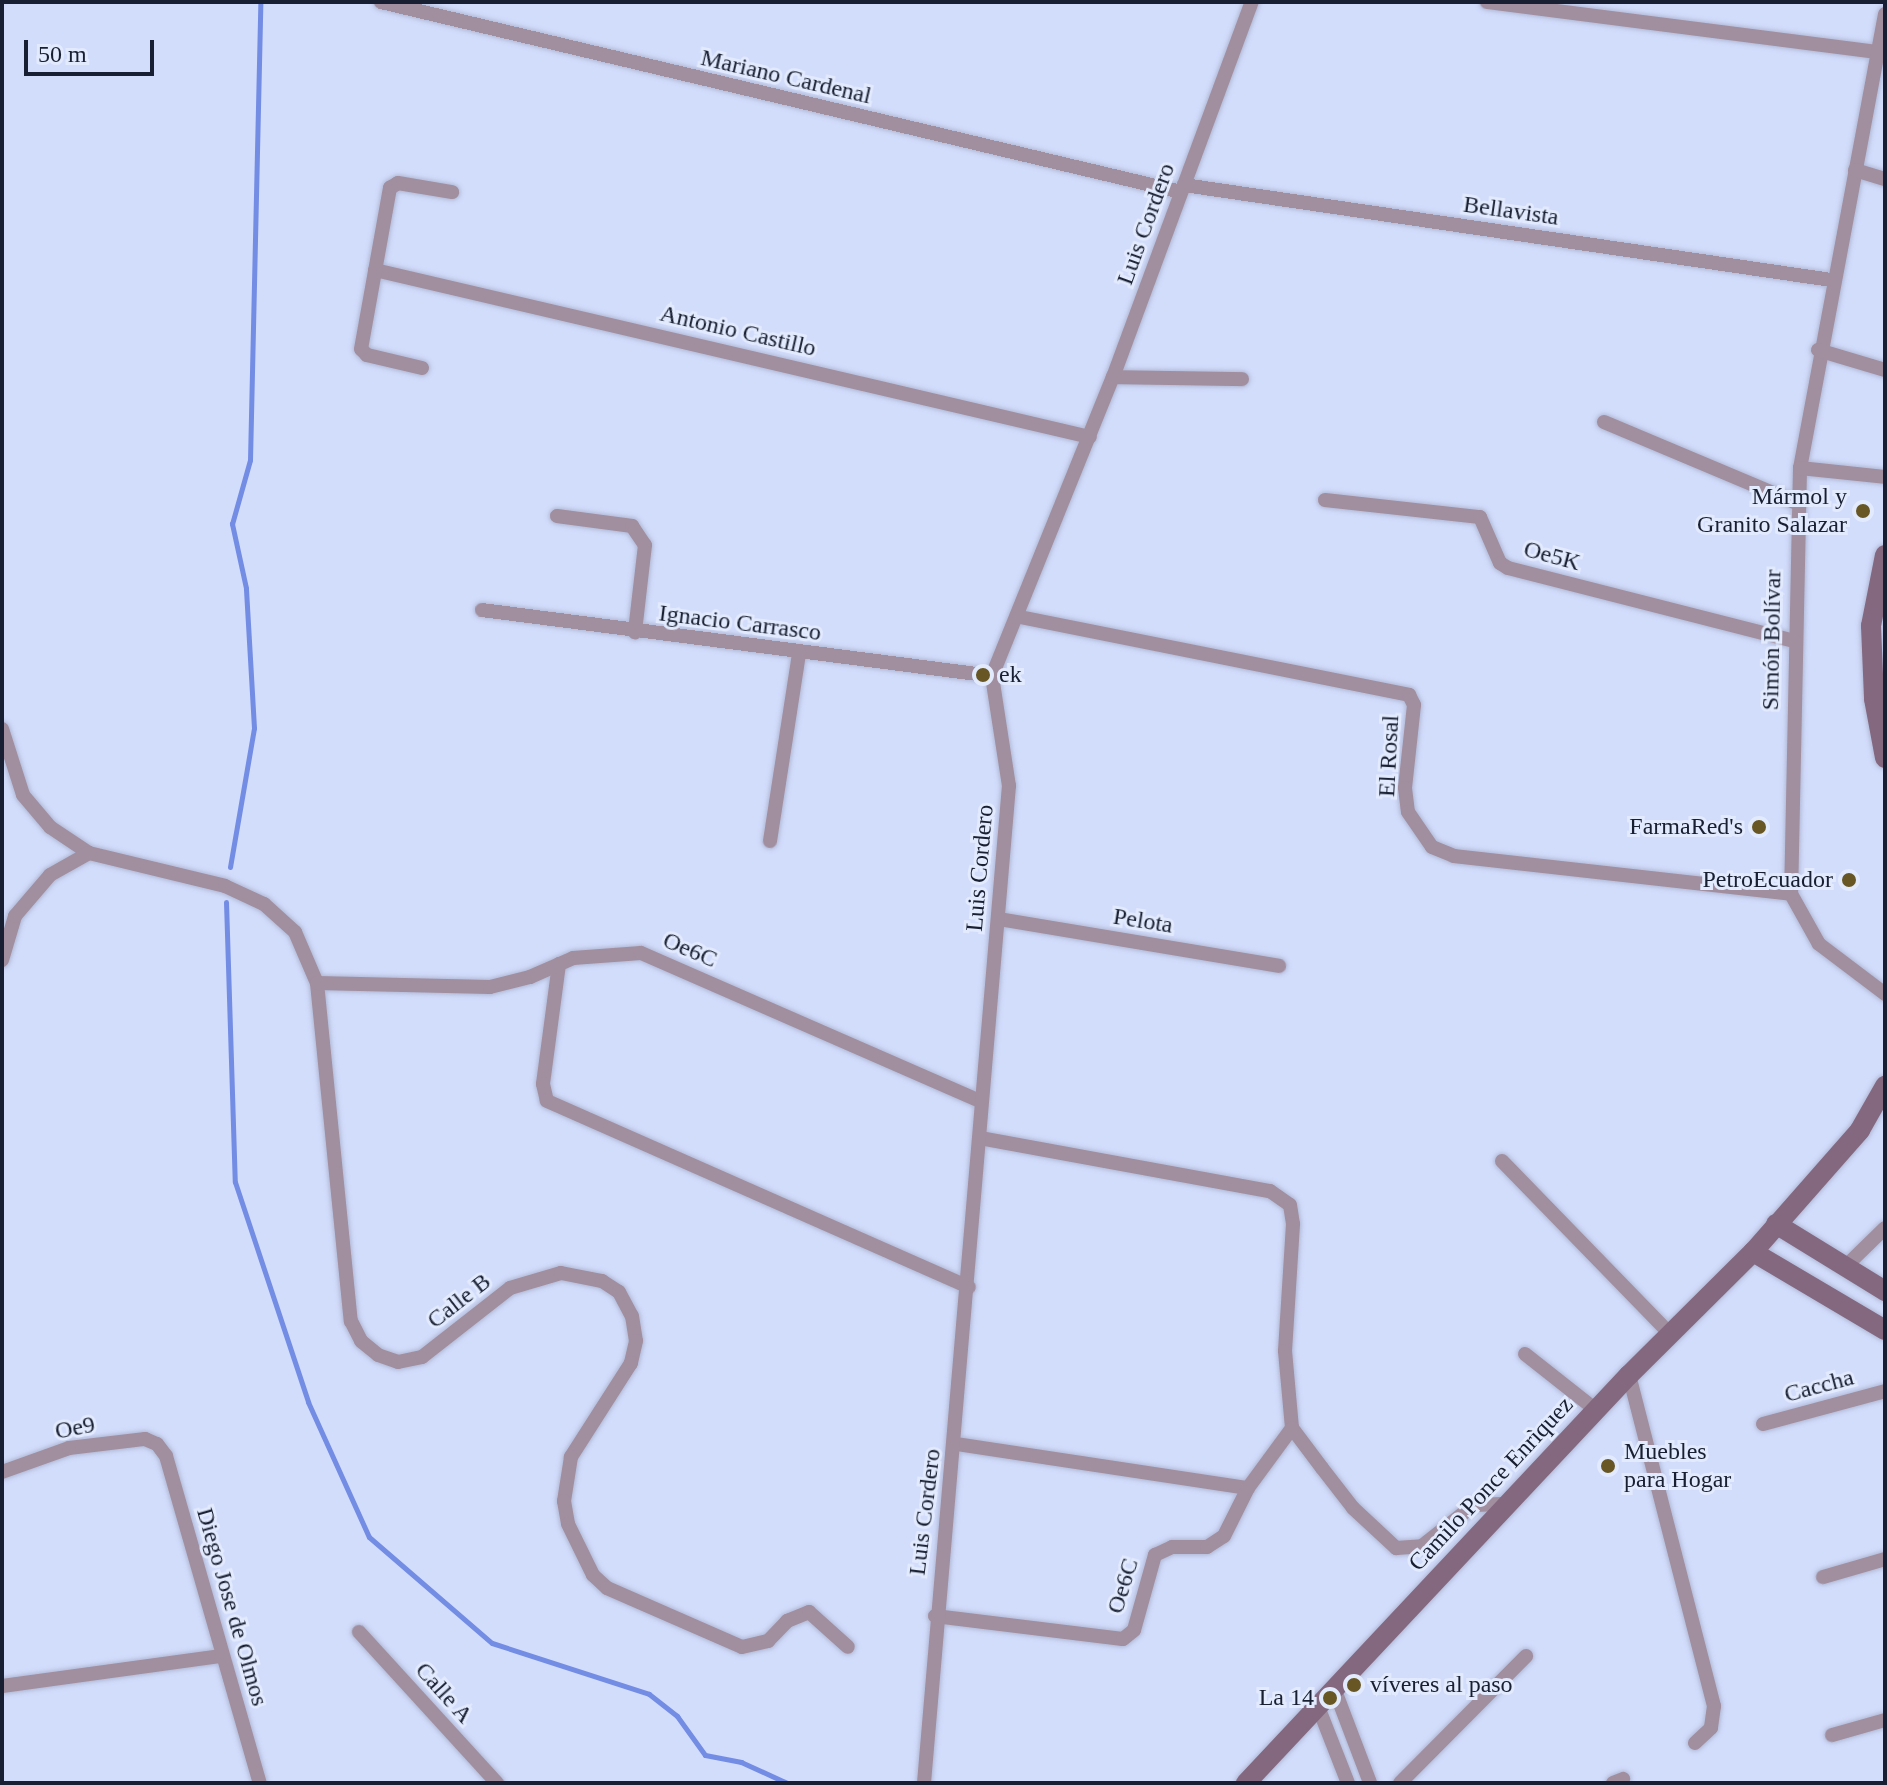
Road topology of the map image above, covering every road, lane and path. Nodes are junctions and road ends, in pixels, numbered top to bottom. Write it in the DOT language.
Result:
graph roads {
  1 [pos="1252,2"];
  2 [pos="1487,2"];
  3 [pos="381,3"];
  4 [pos="1885,14"];
  5 [pos="1880,52"];
  6 [pos="1879,92"];
  7 [pos="1855,170"];
  8 [pos="1885,179"];
  9 [pos="1183,188"];
  10 [pos="452,192"];
  11 [pos="375,270"];
  12 [pos="1831,280"];
  13 [pos="1818,350"];
  14 [pos="422,368"];
  15 [pos="1885,370"];
  16 [pos="1113,377"];
  17 [pos="1242,379"];
  18 [pos="1604,422"];
  19 [pos="1090,437"];
  20 [pos="1800,468"];
  21 [pos="1885,477"];
  22 [pos="1325,500"];
  23 [pos="1797,503"];
  24 [pos="557,516"];
  25 [pos="1885,555"];
  26 [pos="482,610"];
  27 [pos="1020,617"];
  28 [pos="635,632"];
  29 [pos="1794,641"];
  30 [pos="799,653"];
  31 [pos="992,676"];
  32 [pos="2,729"];
  33 [pos="1885,758"];
  34 [pos="770,841"];
  35 [pos="89,853"];
  36 [pos="1791,894"];
  37 [pos="999,919"];
  38 [pos="2,960"];
  39 [pos="559,964"];
  40 [pos="1279,966"];
  41 [pos="317,983"];
  42 [pos="1885,994"];
  43 [pos="1885,1086"];
  44 [pos="980,1101"];
  45 [pos="980,1138"];
  46 [pos="1502,1161"];
  47 [pos="1776,1224"];
  48 [pos="1885,1228"];
  49 [pos="1753,1252"];
  50 [pos="1846,1266"];
  51 [pos="969,1287"];
  52 [pos="1885,1291"];
  53 [pos="1885,1330"];
  54 [pos="1670,1334"];
  55 [pos="1525,1354"];
  56 [pos="1629,1375"];
  57 [pos="1885,1391"];
  58 [pos="1596,1410"];
  59 [pos="1763,1424"];
  60 [pos="1292,1428"];
  61 [pos="157,1444"];
  62 [pos="956,1444"];
  63 [pos="2,1472"];
  64 [pos="1248,1488"];
  65 [pos="1508,1504"];
  66 [pos="1885,1559"];
  67 [pos="1823,1577"];
  68 [pos="935,1616"];
  69 [pos="359,1632"];
  70 [pos="848,1647"];
  71 [pos="222,1656"];
  72 [pos="1526,1656"];
  73 [pos="2,1686"];
  74 [pos="1334,1688"];
  75 [pos="1317,1704"];
  76 [pos="1885,1720"];
  77 [pos="1832,1735"];
  78 [pos="1695,1743"];
  79 [pos="260,1783"];
  80 [pos="497,1783"];
  81 [pos="924,1783"];
  82 [pos="1246,1783"];
  83 [pos="1348,1783"];
  84 [pos="1370,1783"];
  85 [pos="1400,1783"];
  1 -- 9 [label="street, Luis Cordero"];
  2 -- 5 [label="street"];
  3 -- 9 [label="street, Mariano Cardenal"];
  4 -- 5 [label="street, Simón Bolívar"];
  5 -- 6 [label="street, Simón Bolívar"];
  6 -- 7 [label="street, Simón Bolívar"];
  7 -- 8 [label="street"];
  7 -- 12 [label="street, Simón Bolívar"];
  9 -- 12 [label="street, Bellavista"];
  9 -- 16 [label="street, Luis Cordero"];
  10 -- 11 [label="street"];
  11 -- 14 [label="street"];
  11 -- 19 [label="street, Antonio Castillo"];
  12 -- 13 [label="street, Simón Bolívar"];
  13 -- 15 [label="street"];
  13 -- 20 [label="street, Simón Bolívar"];
  16 -- 17 [label="street"];
  16 -- 19 [label="street, Luis Cordero"];
  18 -- 23 [label="street"];
  19 -- 27 [label="street, Luis Cordero"];
  20 -- 21 [label="street"];
  20 -- 23 [label="street, Simón Bolívar"];
  22 -- 29 [label="street, Oe5K"];
  23 -- 29 [label="street, Simón Bolívar"];
  24 -- 28 [label="street"];
  25 -- 33 [label="main road"];
  26 -- 28 [label="street, Ignacio Carrasco"];
  27 -- 31 [label="street, Luis Cordero"];
  27 -- 36 [label="street, El Rosal"];
  28 -- 30 [label="street, Ignacio Carrasco"];
  29 -- 36 [label="street, Simón Bolívar"];
  30 -- 31 [label="street, Ignacio Carrasco"];
  30 -- 34 [label="street"];
  31 -- 37 [label="street, Luis Cordero"];
  32 -- 35 [label="street, Calle B"];
  35 -- 38 [label="street"];
  35 -- 41 [label="street, Calle B"];
  36 -- 42 [label="street, Simón Bolívar"];
  37 -- 40 [label="street, Pelota"];
  37 -- 44 [label="street, Luis Cordero"];
  39 -- 41 [label="street, Oe6C"];
  39 -- 44 [label="street, Oe6C"];
  39 -- 51 [label="street"];
  41 -- 70 [label="street, Calle B"];
  43 -- 47 [label="main road, Camilo Ponce Enrìquez"];
  44 -- 45 [label="street, Luis Cordero"];
  45 -- 51 [label="street, Luis Cordero"];
  45 -- 60 [label="street"];
  46 -- 54 [label="street"];
  47 -- 49 [label="main road, Camilo Ponce Enrìquez"];
  47 -- 50 [label="main road"];
  48 -- 50 [label="street"];
  49 -- 53 [label="main road"];
  49 -- 54 [label="main road, Camilo Ponce Enrìquez"];
  50 -- 52 [label="main road"];
  51 -- 62 [label="street, Luis Cordero"];
  54 -- 56 [label="main road, Camilo Ponce Enrìquez"];
  55 -- 58 [label="street"];
  56 -- 58 [label="main road, Camilo Ponce Enrìquez"];
  56 -- 78 [label="street"];
  57 -- 59 [label="street, Caccha"];
  58 -- 65 [label="main road, Camilo Ponce Enrìquez"];
  60 -- 64 [label="street, Oe6C"];
  60 -- 65 [label="street"];
  61 -- 63 [label="street, Oe9"];
  61 -- 71 [label="street, Diego Jose de Olmos"];
  62 -- 64 [label="street"];
  62 -- 68 [label="street, Luis Cordero"];
  64 -- 68 [label="street, Oe6C"];
  65 -- 74 [label="main road, Camilo Ponce Enrìquez"];
  66 -- 67 [label="street"];
  68 -- 81 [label="street, Luis Cordero"];
  69 -- 80 [label="street, Calle A"];
  71 -- 73 [label="street"];
  71 -- 79 [label="street, Diego Jose de Olmos"];
  72 -- 85 [label="street"];
  74 -- 75 [label="main road, Camilo Ponce Enrìquez"];
  74 -- 84 [label="street"];
  75 -- 82 [label="main road, Camilo Ponce Enrìquez"];
  75 -- 83 [label="street"];
  76 -- 77 [label="street"];
}
